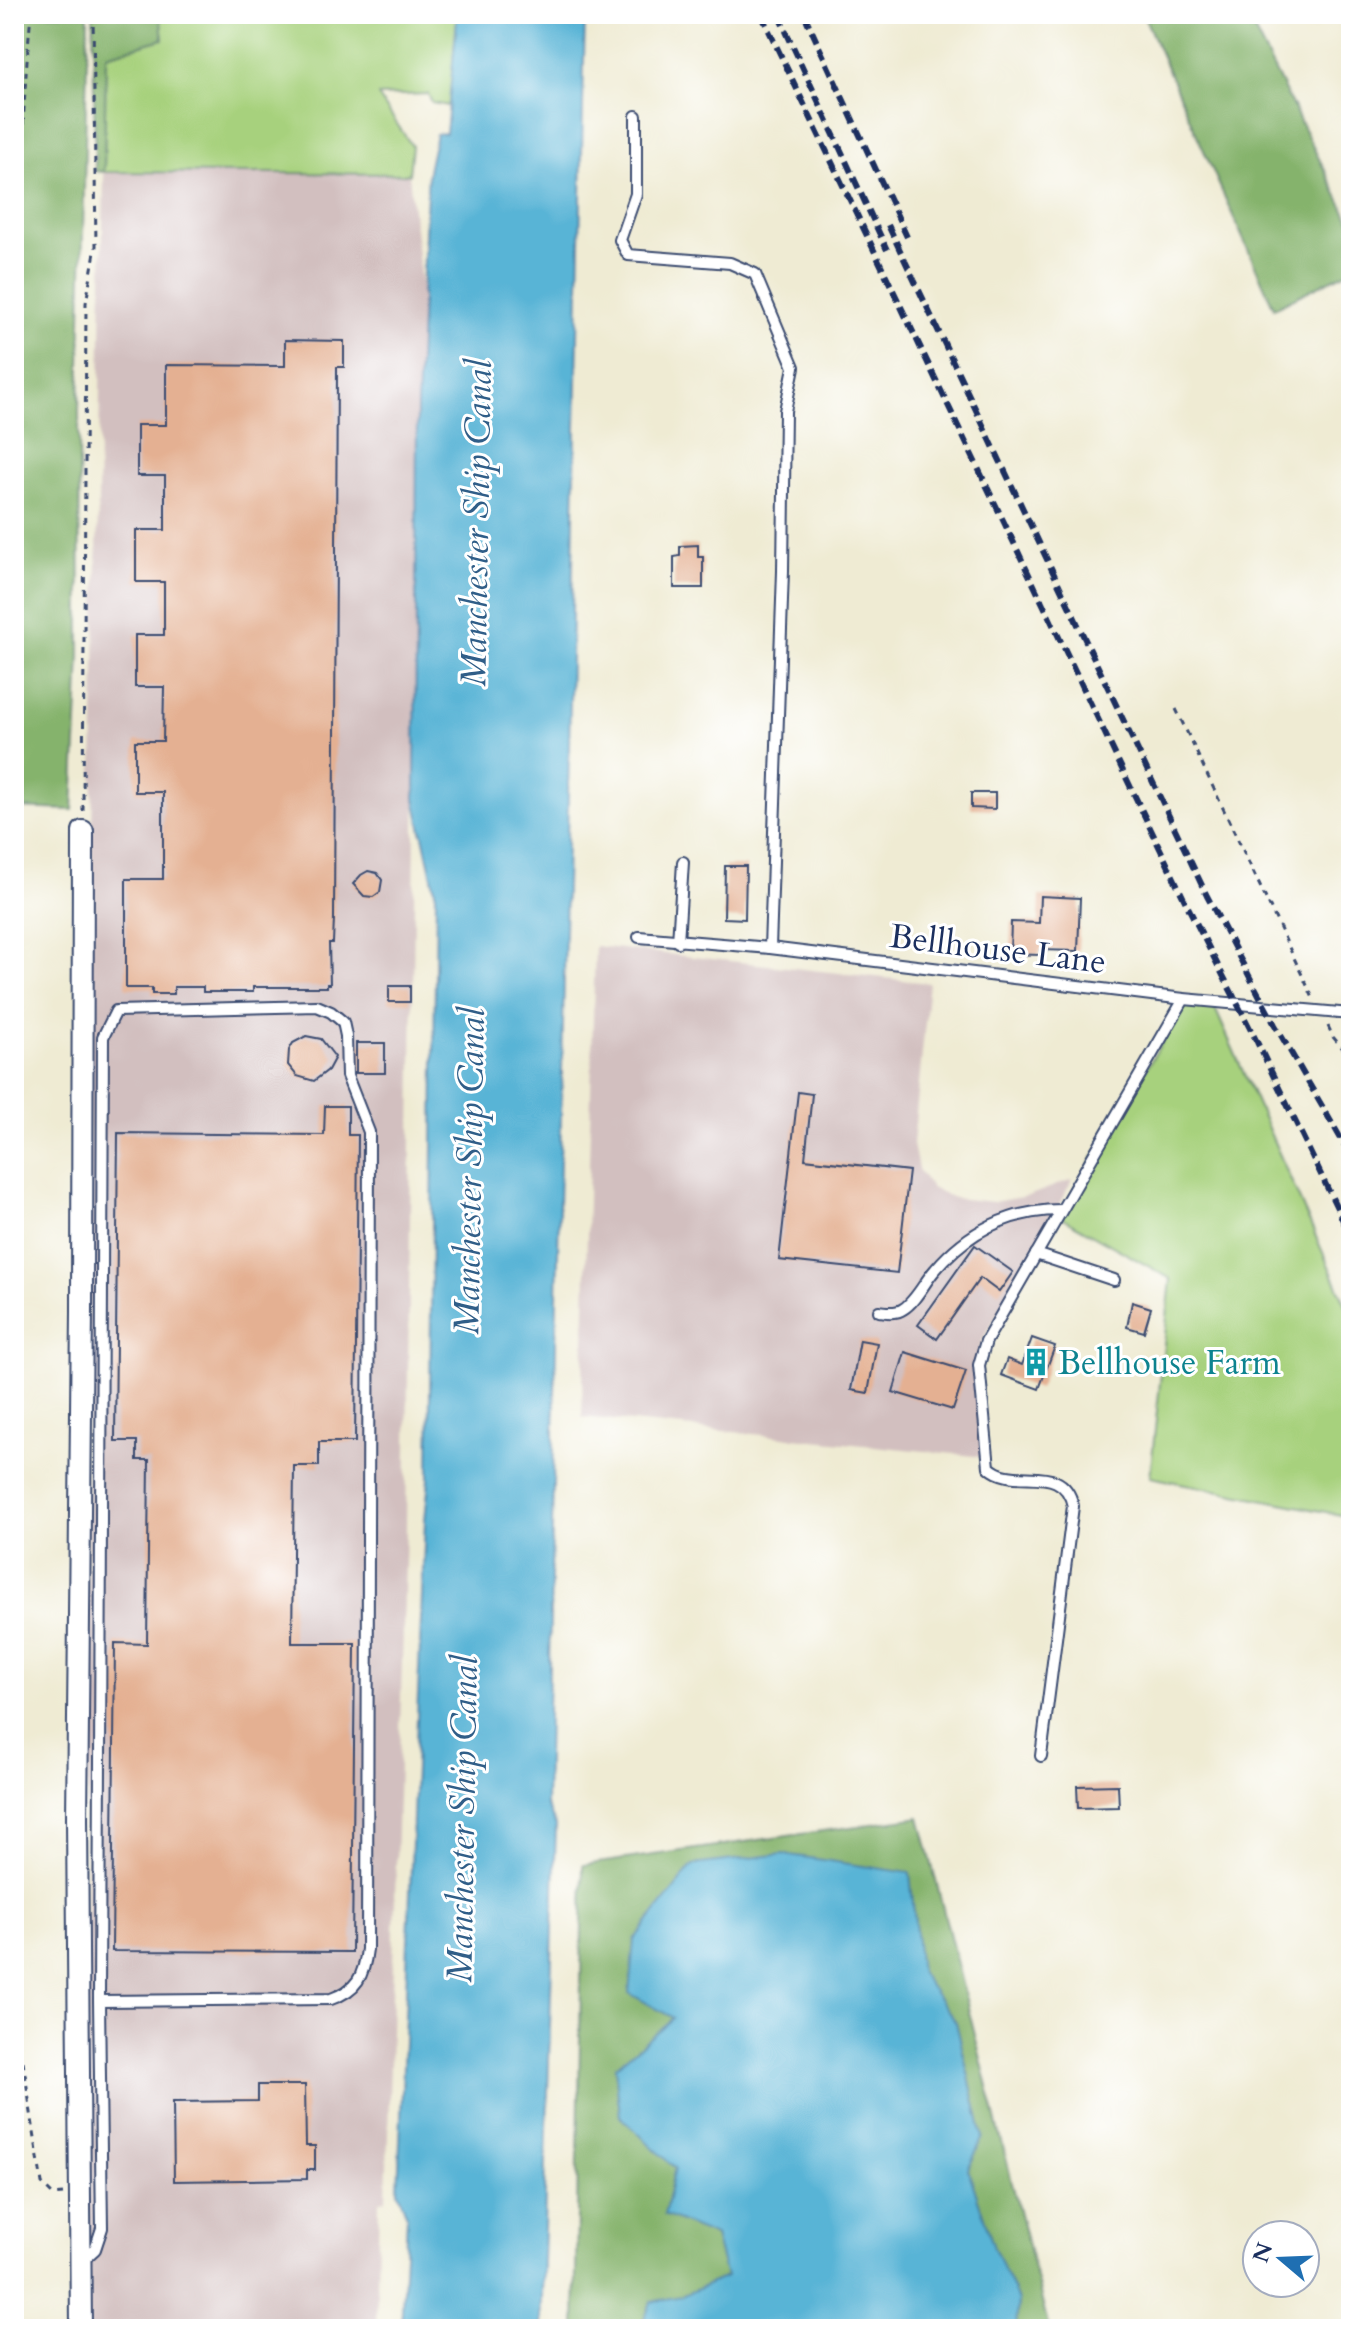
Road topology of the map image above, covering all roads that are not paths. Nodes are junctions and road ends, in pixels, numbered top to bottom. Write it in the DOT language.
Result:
graph roads {
  1 [pos="636,116"];
  2 [pos="83,831"];
  3 [pos="683,862"];
  4 [pos="639,937"];
  5 [pos="678,942"];
  6 [pos="770,948"];
  7 [pos="1184,999"];
  8 [pos="1351,1014"];
  9 [pos="1061,1210"];
  10 [pos="1036,1254"];
  11 [pos="1114,1280"];
  12 [pos="879,1311"];
  13 [pos="1041,1756"];
  14 [pos="99,2001"];
  15 [pos="82,2261"];
  16 [pos="81,2329"];
  1 -- 6 [label="lane"];
  2 -- 15 [label="street"];
  3 -- 5 [label="lane"];
  4 -- 5 [label="lane, Bellhouse Lane"];
  5 -- 6 [label="lane, Bellhouse Lane"];
  6 -- 7 [label="lane, Bellhouse Lane"];
  7 -- 8 [label="lane, Bellhouse Lane"];
  7 -- 9 [label="lane"];
  9 -- 10 [label="lane"];
  9 -- 12 [label="lane"];
  10 -- 11 [label="lane"];
  10 -- 13 [label="lane"];
  14 -- 14 [label="lane"];
  14 -- 15 [label="lane"];
  15 -- 16 [label="street"];
}
